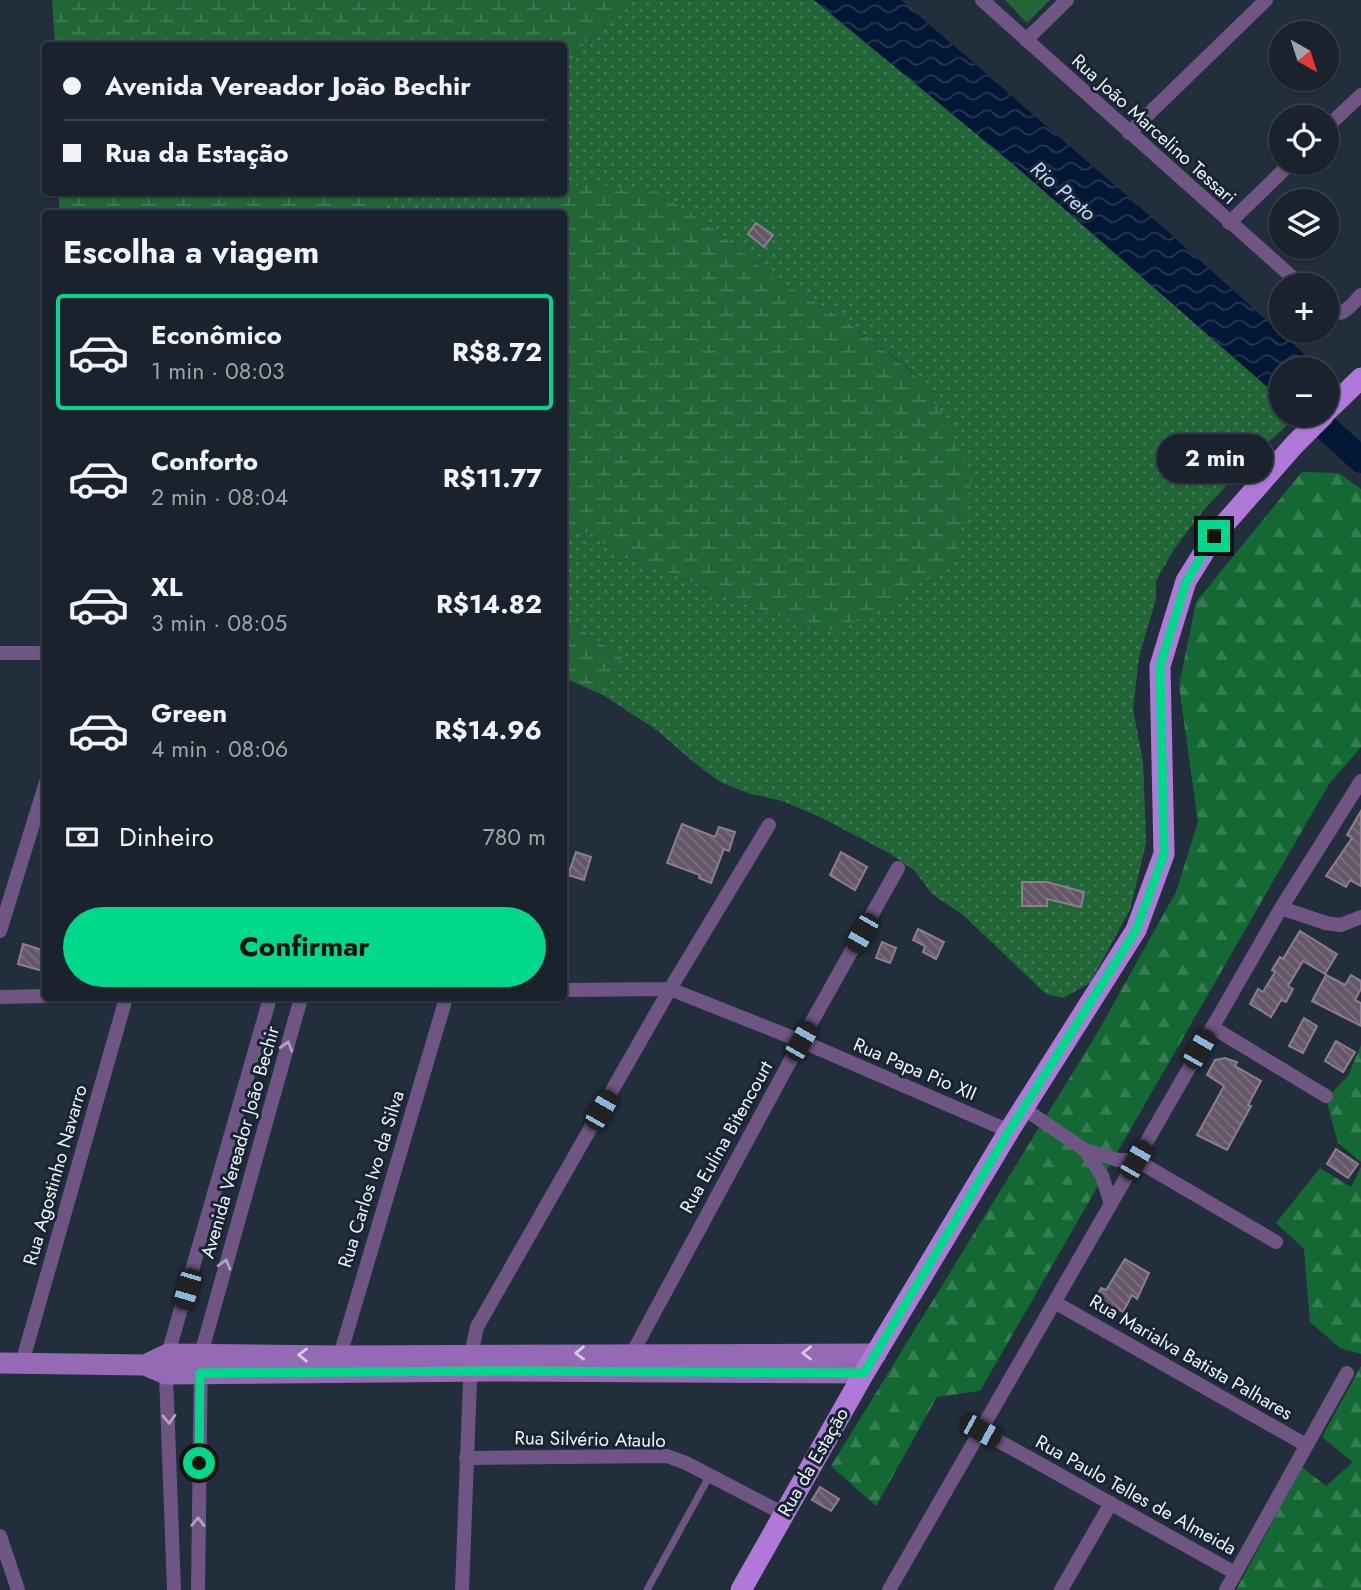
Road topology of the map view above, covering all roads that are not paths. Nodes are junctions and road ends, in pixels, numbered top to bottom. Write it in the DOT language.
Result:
graph roads {
  1 [pos="982,0"];
  2 [pos="1067,0"];
  3 [pos="1266,0"];
  4 [pos="1026,40"];
  5 [pos="1361,95"];
  6 [pos="1339,116"];
  7 [pos="1129,133"];
  8 [pos="1279,175"];
  9 [pos="1229,223"];
  10 [pos="1287,273"];
  11 [pos="1361,295"];
  12 [pos="1339,314"];
  13 [pos="1361,378"];
  14 [pos="1339,400"];
  15 [pos="1312,427"];
  16 [pos="0,653"];
  17 [pos="42,653"];
  18 [pos="1359,784"];
  19 [pos="42,795"];
  20 [pos="769,825"];
  21 [pos="898,868"];
  22 [pos="1281,908"];
  23 [pos="1361,917"];
  24 [pos="0,931"];
  25 [pos="670,989"];
  26 [pos="567,990"];
  27 [pos="42,996"];
  28 [pos="0,997"];
  29 [pos="125,1001"];
  30 [pos="269,1001"];
  31 [pos="300,1001"];
  32 [pos="445,1001"];
  33 [pos="1212,1027"];
  34 [pos="801,1041"];
  35 [pos="1326,1096"];
  36 [pos="1023,1108"];
  37 [pos="1009,1131"];
  38 [pos="1085,1150"];
  39 [pos="1136,1160"];
  40 [pos="1111,1204"];
  41 [pos="1276,1242"];
  42 [pos="1056,1303"];
  43 [pos="876,1354"];
  44 [pos="628,1362"];
  45 [pos="0,1363"];
  46 [pos="22,1363"];
  47 [pos="470,1363"];
  48 [pos="167,1364"];
  49 [pos="200,1364"];
  50 [pos="337,1364"];
  51 [pos="864,1373"];
  52 [pos="1347,1373"];
  53 [pos="981,1431"];
  54 [pos="1306,1445"];
  55 [pos="466,1458"];
  56 [pos="710,1475"];
  57 [pos="1111,1503"];
  58 [pos="784,1514"];
  59 [pos="0,1536"];
  60 [pos="1234,1573"];
  61 [pos="18,1590"];
  62 [pos="174,1590"];
  63 [pos="198,1590"];
  64 [pos="462,1590"];
  65 [pos="647,1590"];
  66 [pos="741,1590"];
  67 [pos="889,1590"];
  68 [pos="1061,1590"];
  69 [pos="1226,1590"];
  1 -- 4 [label="street, Rua João Marcelino Tessari"];
  2 -- 4 [label="street"];
  3 -- 7 [label="street"];
  4 -- 7 [label="street, Rua João Marcelino Tessari"];
  5 -- 6 [label="street"];
  7 -- 9 [label="street, Rua João Marcelino Tessari"];
  8 -- 9 [label="street"];
  9 -- 10 [label="street, Rua João Marcelino Tessari"];
  11 -- 12 [label="street"];
  13 -- 14 [label="main road, Rua da Estação"];
  15 -- 36 [label="main road, Rua da Estação"];
  16 -- 17 [label="street"];
  18 -- 22 [label="street"];
  19 -- 24 [label="street"];
  20 -- 25 [label="street"];
  21 -- 34 [label="street, Rua Eulina Bitencourt"];
  22 -- 23 [label="street"];
  22 -- 33 [label="street"];
  25 -- 26 [label="street, Rua Papa Pio XII"];
  25 -- 34 [label="street, Rua Papa Pio XII"];
  25 -- 47 [label="street"];
  27 -- 28 [label="street"];
  29 -- 46 [label="street, Rua Agostinho Navarro"];
  30 -- 48 [label="street, Avenida Vereador João Bechir"];
  49 -- 31 [label="street, Avenida Vereador João Bechir, one-way"];
  32 -- 50 [label="street, Rua Carlos Ivo da Silva"];
  33 -- 35 [label="street"];
  33 -- 39 [label="street"];
  34 -- 37 [label="street, Rua Papa Pio XII"];
  34 -- 44 [label="street, Rua Eulina Bitencourt"];
  36 -- 37 [label="main road, Rua da Estação"];
  36 -- 38 [label="street"];
  37 -- 43 [label="main road, Rua da Estação"];
  38 -- 39 [label="street"];
  38 -- 40 [label="street"];
  39 -- 40 [label="street"];
  39 -- 41 [label="street"];
  40 -- 42 [label="street"];
  42 -- 53 [label="street"];
  42 -- 54 [label="street, Rua Marialva Batista Palhares"];
  43 -- 44 [label="street, one-way"];
  43 -- 51 [label="main road, Rua da Estação"];
  44 -- 47 [label="street"];
  44 -- 51 [label="street"];
  45 -- 46 [label="street"];
  46 -- 48 [label="street"];
  47 -- 50 [label="street"];
  47 -- 55 [label="street"];
  48 -- 49 [label="street"];
  48 -- 62 [label="street, Avenida Vereador João Bechir, one-way"];
  49 -- 50 [label="street"];
  63 -- 49 [label="street, Avenida Vereador João Bechir, one-way"];
  51 -- 58 [label="main road, Rua da Estação"];
  52 -- 54 [label="street"];
  53 -- 57 [label="street, Rua Paulo Telles de Almeida"];
  53 -- 67 [label="street"];
  54 -- 60 [label="street"];
  55 -- 56 [label="street, Rua Silvério Ataulo"];
  55 -- 64 [label="street"];
  56 -- 58 [label="street, Rua Silvério Ataulo"];
  56 -- 65 [label="lane"];
  57 -- 60 [label="street, Rua Paulo Telles de Almeida"];
  57 -- 68 [label="street"];
  58 -- 66 [label="main road, Rua da Estação"];
  59 -- 61 [label="street"];
  60 -- 69 [label="street"];
}
